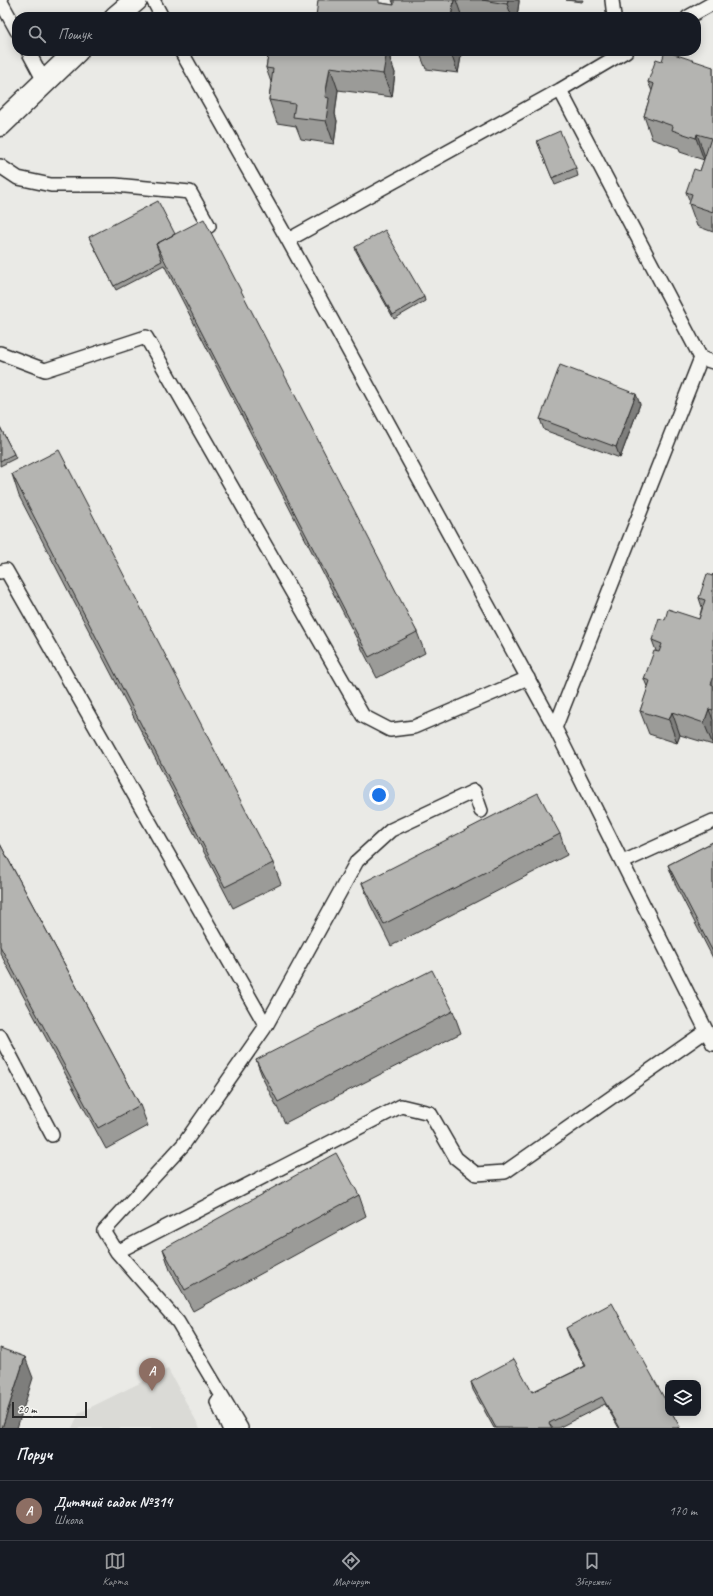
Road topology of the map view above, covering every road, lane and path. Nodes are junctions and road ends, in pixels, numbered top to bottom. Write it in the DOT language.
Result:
graph roads {
  1 [pos="0,0"];
  2 [pos="136,0"];
  3 [pos="153,0"];
  4 [pos="612,0"];
  5 [pos="713,3"];
  6 [pos="122,12"];
  7 [pos="159,12"];
  8 [pos="613,12"];
  9 [pos="697,12"];
  10 [pos="12,22"];
  11 [pos="31,56"];
  12 [pos="72,56"];
  13 [pos="184,56"];
  14 [pos="618,56"];
  15 [pos="44,81"];
  16 [pos="560,90"];
  17 [pos="0,125"];
  18 [pos="0,166"];
  19 [pos="209,226"];
  20 [pos="288,240"];
  21 [pos="0,353"];
  22 [pos="707,360"];
  23 [pos="0,572"];
  24 [pos="528,678"];
  25 [pos="556,728"];
  26 [pos="481,812"];
  27 [pos="713,821"];
  28 [pos="623,862"];
  29 [pos="266,1026"];
  30 [pos="706,1031"];
  31 [pos="0,1036"];
  32 [pos="713,1044"];
  33 [pos="52,1135"];
  34 [pos="117,1252"];
  35 [pos="194,1348"];
  36 [pos="229,1428"];
  37 [pos="241,1428"];
  1 -- 10 [label="lane"];
  2 -- 6 [label="street"];
  3 -- 7 [label="lane"];
  4 -- 8 [label="lane"];
  5 -- 9 [label="lane"];
  11 -- 15 [label="lane"];
  12 -- 15 [label="street"];
  13 -- 20 [label="lane"];
  14 -- 16 [label="lane"];
  15 -- 17 [label="street"];
  16 -- 20 [label="lane"];
  16 -- 22 [label="lane"];
  18 -- 19 [label="lane"];
  20 -- 24 [label="lane"];
  21 -- 24 [label="lane"];
  22 -- 25 [label="lane"];
  23 -- 29 [label="lane"];
  24 -- 25 [label="lane"];
  25 -- 28 [label="lane"];
  26 -- 29 [label="lane"];
  27 -- 28 [label="lane"];
  28 -- 30 [label="lane"];
  29 -- 34 [label="lane"];
  30 -- 32 [label="lane"];
  30 -- 34 [label="lane"];
  31 -- 33 [label="lane"];
  34 -- 35 [label="lane"];
  35 -- 36 [label="lane"];
  35 -- 37 [label="lane"];
}
